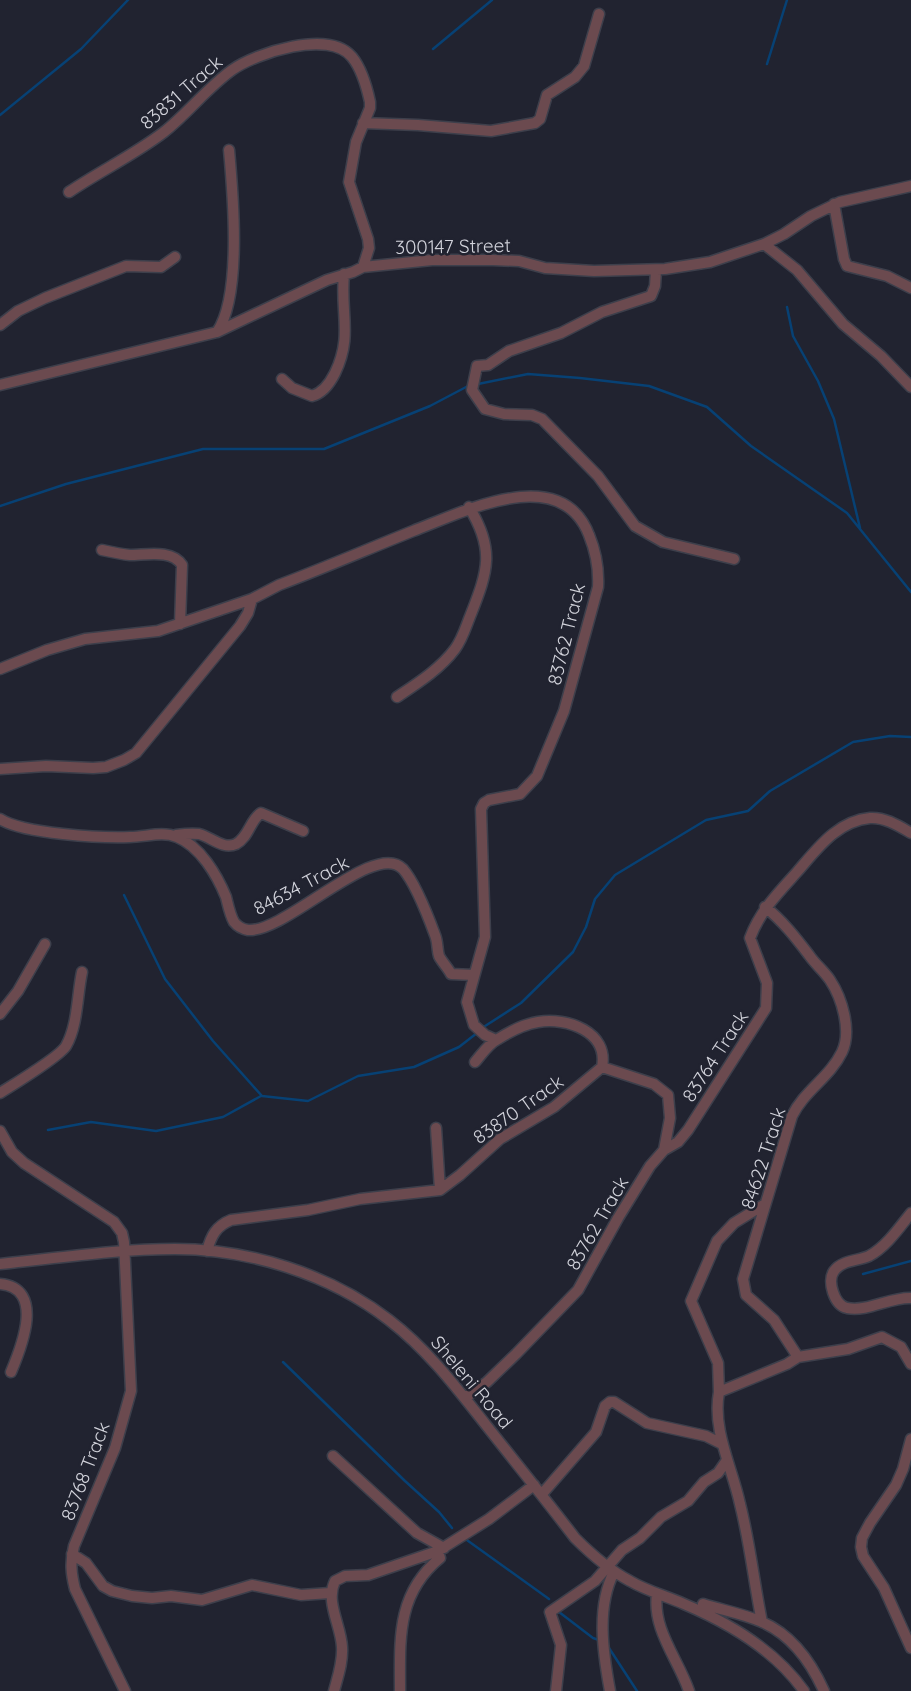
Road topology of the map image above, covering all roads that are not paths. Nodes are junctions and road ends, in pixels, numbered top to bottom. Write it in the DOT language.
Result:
graph roads {
  1 [pos="599,14"];
  2 [pos="363,123"];
  3 [pos="229,150"];
  4 [pos="911,186"];
  5 [pos="69,192"];
  6 [pos="834,204"];
  7 [pos="764,244"];
  8 [pos="175,257"];
  9 [pos="363,267"];
  10 [pos="656,270"];
  11 [pos="344,274"];
  12 [pos="911,288"];
  13 [pos="0,325"];
  14 [pos="217,332"];
  15 [pos="282,379"];
  16 [pos="0,385"];
  17 [pos="911,387"];
  18 [pos="469,507"];
  19 [pos="102,550"];
  20 [pos="734,559"];
  21 [pos="252,599"];
  22 [pos="180,624"];
  23 [pos="0,669"];
  24 [pos="397,697"];
  25 [pos="0,769"];
  26 [pos="0,819"];
  27 [pos="303,831"];
  28 [pos="911,833"];
  29 [pos="173,835"];
  30 [pos="765,907"];
  31 [pos="45,944"];
  32 [pos="82,972"];
  33 [pos="474,975"];
  34 [pos="0,1014"];
  35 [pos="496,1040"];
  36 [pos="475,1062"];
  37 [pos="602,1068"];
  38 [pos="0,1093"];
  39 [pos="436,1128"];
  40 [pos="0,1130"];
  41 [pos="664,1150"];
  42 [pos="440,1190"];
  43 [pos="765,1204"];
  44 [pos="911,1213"];
  45 [pos="207,1251"];
  46 [pos="125,1252"];
  47 [pos="0,1264"];
  48 [pos="0,1284"];
  49 [pos="911,1298"];
  50 [pos="798,1357"];
  51 [pos="911,1364"];
  52 [pos="11,1372"];
  53 [pos="719,1392"];
  54 [pos="465,1398"];
  55 [pos="911,1439"];
  56 [pos="722,1444"];
  57 [pos="333,1456"];
  58 [pos="727,1460"];
  59 [pos="538,1490"];
  60 [pos="441,1552"];
  61 [pos="72,1554"];
  62 [pos="610,1569"];
  63 [pos="330,1593"];
  64 [pos="657,1594"];
  65 [pos="703,1604"];
  66 [pos="762,1622"];
  67 [pos="911,1648"];
  68 [pos="125,1691"];
  69 [pos="334,1691"];
  70 [pos="400,1691"];
  71 [pos="556,1691"];
  72 [pos="610,1691"];
  73 [pos="689,1691"];
  74 [pos="804,1691"];
  75 [pos="824,1691"];
  1 -- 2 [label="street"];
  2 -- 5 [label="street, 83831 Track"];
  2 -- 9 [label="street, 83831 Track"];
  3 -- 14 [label="street"];
  4 -- 6 [label="street, 300147 Street"];
  6 -- 7 [label="street, 300147 Street"];
  6 -- 12 [label="street"];
  7 -- 10 [label="street, 300147 Street"];
  7 -- 17 [label="street"];
  8 -- 13 [label="street"];
  9 -- 10 [label="street, 300147 Street"];
  9 -- 11 [label="street, 300147 Street"];
  10 -- 20 [label="street"];
  11 -- 14 [label="street, 300147 Street"];
  11 -- 15 [label="street"];
  14 -- 16 [label="street, 300147 Street"];
  18 -- 21 [label="street, 83762 Track"];
  18 -- 24 [label="street"];
  18 -- 33 [label="street, 83762 Track"];
  19 -- 22 [label="street"];
  21 -- 22 [label="street, 83762 Track"];
  21 -- 25 [label="street"];
  22 -- 23 [label="street, 83762 Track"];
  26 -- 29 [label="street"];
  27 -- 29 [label="street"];
  28 -- 30 [label="street, 83764 Track"];
  29 -- 33 [label="street, 84634 Track"];
  30 -- 41 [label="street, 83764 Track"];
  30 -- 43 [label="street, 84622 Track"];
  31 -- 34 [label="street"];
  32 -- 38 [label="street"];
  33 -- 35 [label="street, 83762 Track"];
  35 -- 36 [label="street"];
  35 -- 37 [label="street"];
  37 -- 41 [label="street, 83762 Track"];
  37 -- 42 [label="street, 83870 Track"];
  39 -- 42 [label="street"];
  40 -- 46 [label="street, 83768 Track"];
  41 -- 54 [label="street, 83762 Track"];
  42 -- 45 [label="street"];
  43 -- 50 [label="street, 84622 Track"];
  43 -- 53 [label="street"];
  44 -- 49 [label="street"];
  45 -- 46 [label="street, Sheleni Road"];
  45 -- 54 [label="street, Sheleni Road"];
  46 -- 47 [label="street, Sheleni Road"];
  46 -- 61 [label="street, 83768 Track"];
  48 -- 52 [label="street"];
  50 -- 51 [label="street"];
  50 -- 53 [label="street"];
  53 -- 56 [label="street"];
  54 -- 59 [label="street, Sheleni Road"];
  55 -- 67 [label="street"];
  56 -- 58 [label="street"];
  56 -- 59 [label="street"];
  57 -- 60 [label="street"];
  58 -- 62 [label="street"];
  58 -- 66 [label="street"];
  59 -- 60 [label="street"];
  59 -- 62 [label="street, Sheleni Road"];
  60 -- 63 [label="street"];
  60 -- 70 [label="street"];
  61 -- 63 [label="street"];
  61 -- 68 [label="street, 83768 Track"];
  62 -- 64 [label="street, Sheleni Road"];
  62 -- 71 [label="street"];
  62 -- 72 [label="street"];
  63 -- 69 [label="street"];
  64 -- 73 [label="street"];
  64 -- 74 [label="street, Sheleni Road"];
  65 -- 66 [label="street"];
  66 -- 75 [label="street"];
}
